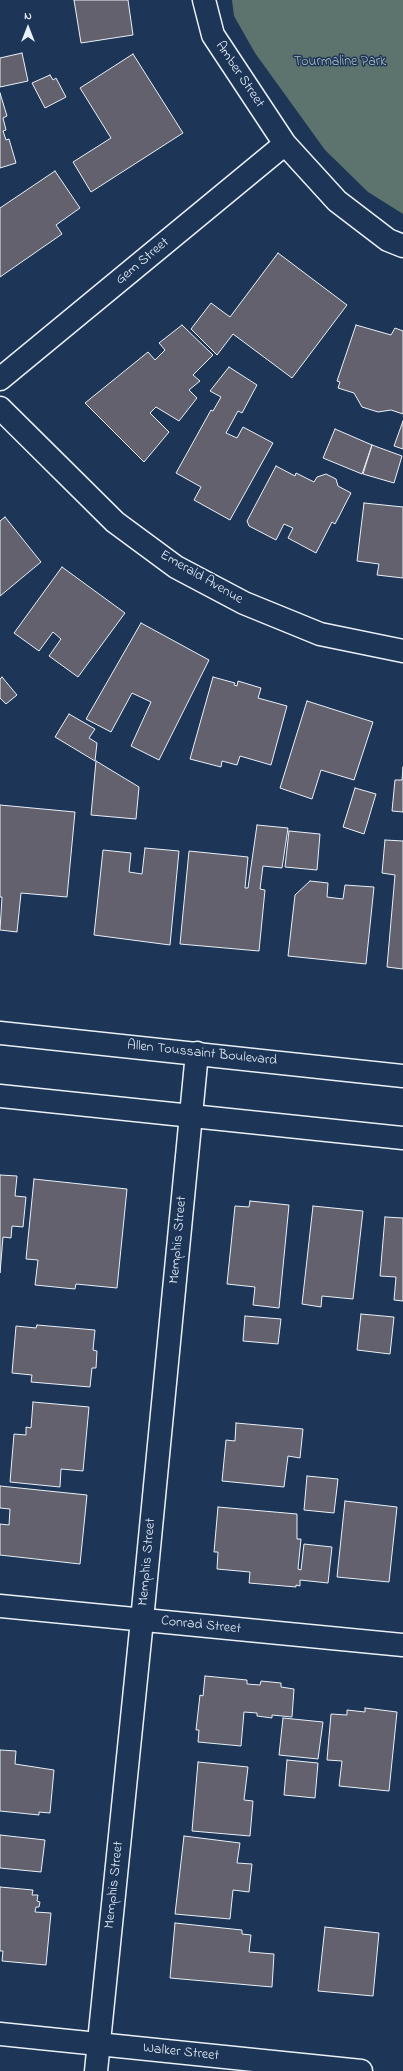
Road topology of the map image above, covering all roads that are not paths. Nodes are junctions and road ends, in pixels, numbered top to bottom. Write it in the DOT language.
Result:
graph roads {
  1 [pos="204,0"];
  2 [pos="285,144"];
  3 [pos="403,246"];
  4 [pos="0,379"];
  5 [pos="0,408"];
  6 [pos="403,651"];
  7 [pos="0,1033"];
  8 [pos="197,1054"];
  9 [pos="403,1076"];
  10 [pos="0,1096"];
  11 [pos="191,1116"];
  12 [pos="403,1138"];
  13 [pos="0,1606"];
  14 [pos="142,1620"];
  15 [pos="403,1645"];
  16 [pos="0,2034"];
  17 [pos="98,2044"];
  18 [pos="308,2068"];
  19 [pos="96,2071"];
  20 [pos="361,2071"];
  1 -- 2 [label="street, Amber Street"];
  2 -- 3 [label="street, Amber Street"];
  2 -- 4 [label="street, Gem Street"];
  5 -- 6 [label="street, Emerald Avenue"];
  7 -- 8 [label="street, Allen Toussaint Boulevard"];
  8 -- 9 [label="street, Allen Toussaint Boulevard"];
  8 -- 11 [label="street, Memphis Street"];
  10 -- 11 [label="street"];
  11 -- 12 [label="street"];
  11 -- 14 [label="street, Memphis Street"];
  13 -- 14 [label="street, Conrad Street"];
  14 -- 15 [label="street, Conrad Street"];
  14 -- 17 [label="street, Memphis Street"];
  16 -- 17 [label="street, Walker Street"];
  17 -- 18 [label="street, Walker Street"];
  17 -- 19 [label="street, Memphis Street"];
  18 -- 20 [label="street, Walker Street"];
}
